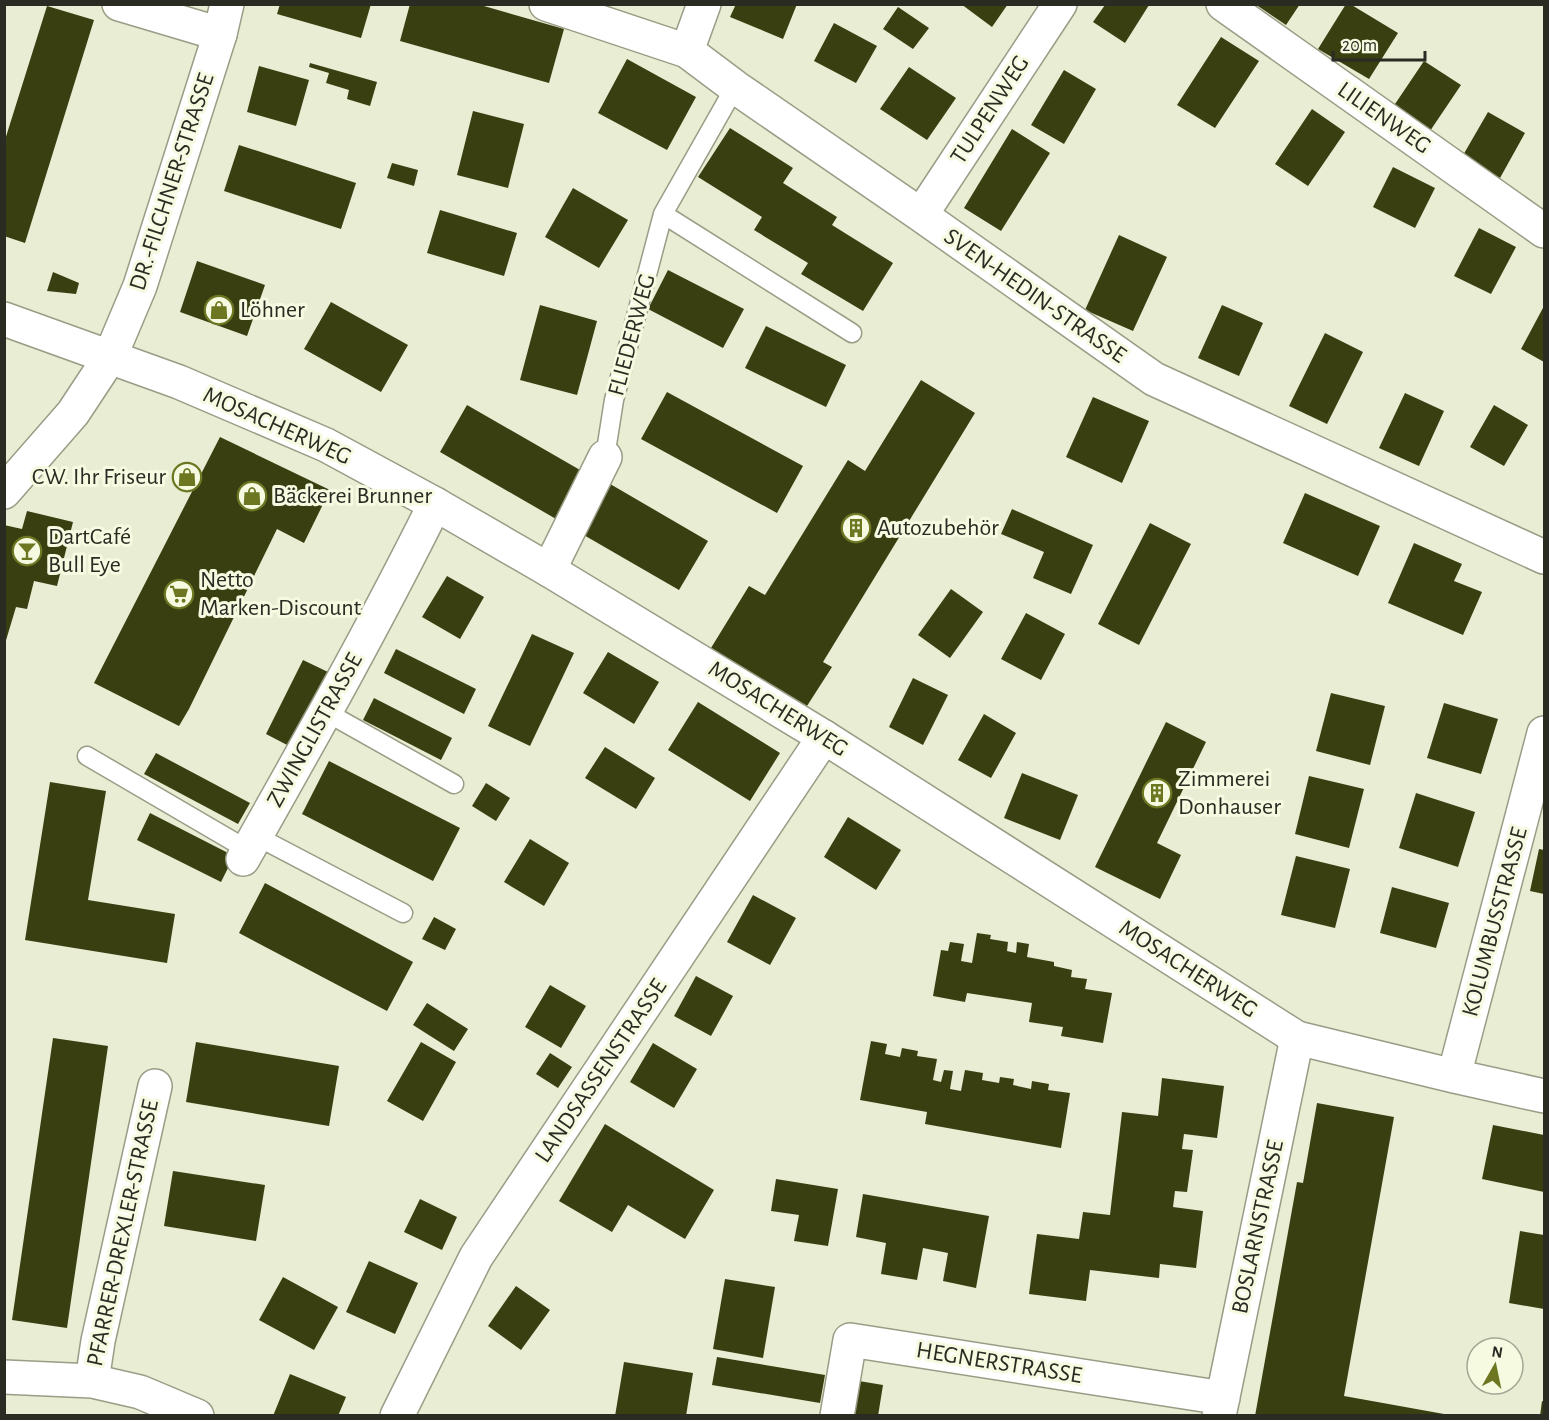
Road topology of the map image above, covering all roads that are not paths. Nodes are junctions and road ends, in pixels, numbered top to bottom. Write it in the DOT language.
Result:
graph roads {
  1 [pos="119,4"];
  2 [pos="546,4"];
  3 [pos="704,4"];
  4 [pos="1059,4"];
  5 [pos="1223,4"];
  6 [pos="224,19"];
  7 [pos="687,51"];
  8 [pos="735,87"];
  9 [pos="663,214"];
  10 [pos="921,215"];
  11 [pos="1545,231"];
  12 [pos="4,319"];
  13 [pos="852,333"];
  14 [pos="110,357"];
  15 [pos="605,457"];
  16 [pos="4,492"];
  17 [pos="435,504"];
  18 [pos="1545,557"];
  19 [pos="549,570"];
  20 [pos="326,712"];
  21 [pos="1545,733"];
  22 [pos="824,737"];
  23 [pos="87,756"];
  24 [pos="454,784"];
  25 [pos="249,848"];
  26 [pos="404,913"];
  27 [pos="1298,1038"];
  28 [pos="1454,1076"];
  29 [pos="154,1086"];
  30 [pos="1545,1096"];
  31 [pos="4,1377"];
  32 [pos="92,1381"];
  33 [pos="1221,1407"];
  34 [pos="197,1416"];
  35 [pos="397,1416"];
  36 [pos="837,1416"];
  1 -- 6 [label="street"];
  2 -- 7 [label="street, SVEN-HEDIN-STRASSE"];
  3 -- 7 [label="street"];
  4 -- 10 [label="street, TULPENWEG"];
  5 -- 11 [label="street, LILIENWEG"];
  6 -- 14 [label="street, DR.-FILCHNER-STRASSE"];
  7 -- 8 [label="street, SVEN-HEDIN-STRASSE"];
  8 -- 9 [label="lane, FLIEDERWEG"];
  8 -- 10 [label="street, SVEN-HEDIN-STRASSE"];
  9 -- 13 [label="lane"];
  9 -- 15 [label="lane, FLIEDERWEG"];
  10 -- 18 [label="street, SVEN-HEDIN-STRASSE"];
  12 -- 14 [label="street, MOSACHERWEG"];
  14 -- 16 [label="street, DR.-FILCHNER-STRASSE"];
  14 -- 17 [label="street, MOSACHERWEG"];
  15 -- 19 [label="street"];
  17 -- 19 [label="street, MOSACHERWEG"];
  17 -- 20 [label="street, ZWINGLISTRASSE"];
  19 -- 22 [label="street, MOSACHERWEG"];
  20 -- 24 [label="lane"];
  20 -- 25 [label="street, ZWINGLISTRASSE"];
  21 -- 28 [label="street, KOLUMBUSSTRASSE"];
  22 -- 27 [label="street, MOSACHERWEG"];
  22 -- 35 [label="street, LANDSASSENSTRASSE"];
  23 -- 25 [label="lane"];
  25 -- 26 [label="lane"];
  27 -- 28 [label="street, MOSACHERWEG"];
  27 -- 33 [label="street, BOSLARNSTRASSE"];
  28 -- 30 [label="street, MOSACHERWEG"];
  29 -- 32 [label="street, PFARRER-DREXLER-STRASSE"];
  31 -- 32 [label="street"];
  32 -- 34 [label="street"];
  33 -- 36 [label="street, HEGNERSTRASSE"];
}
